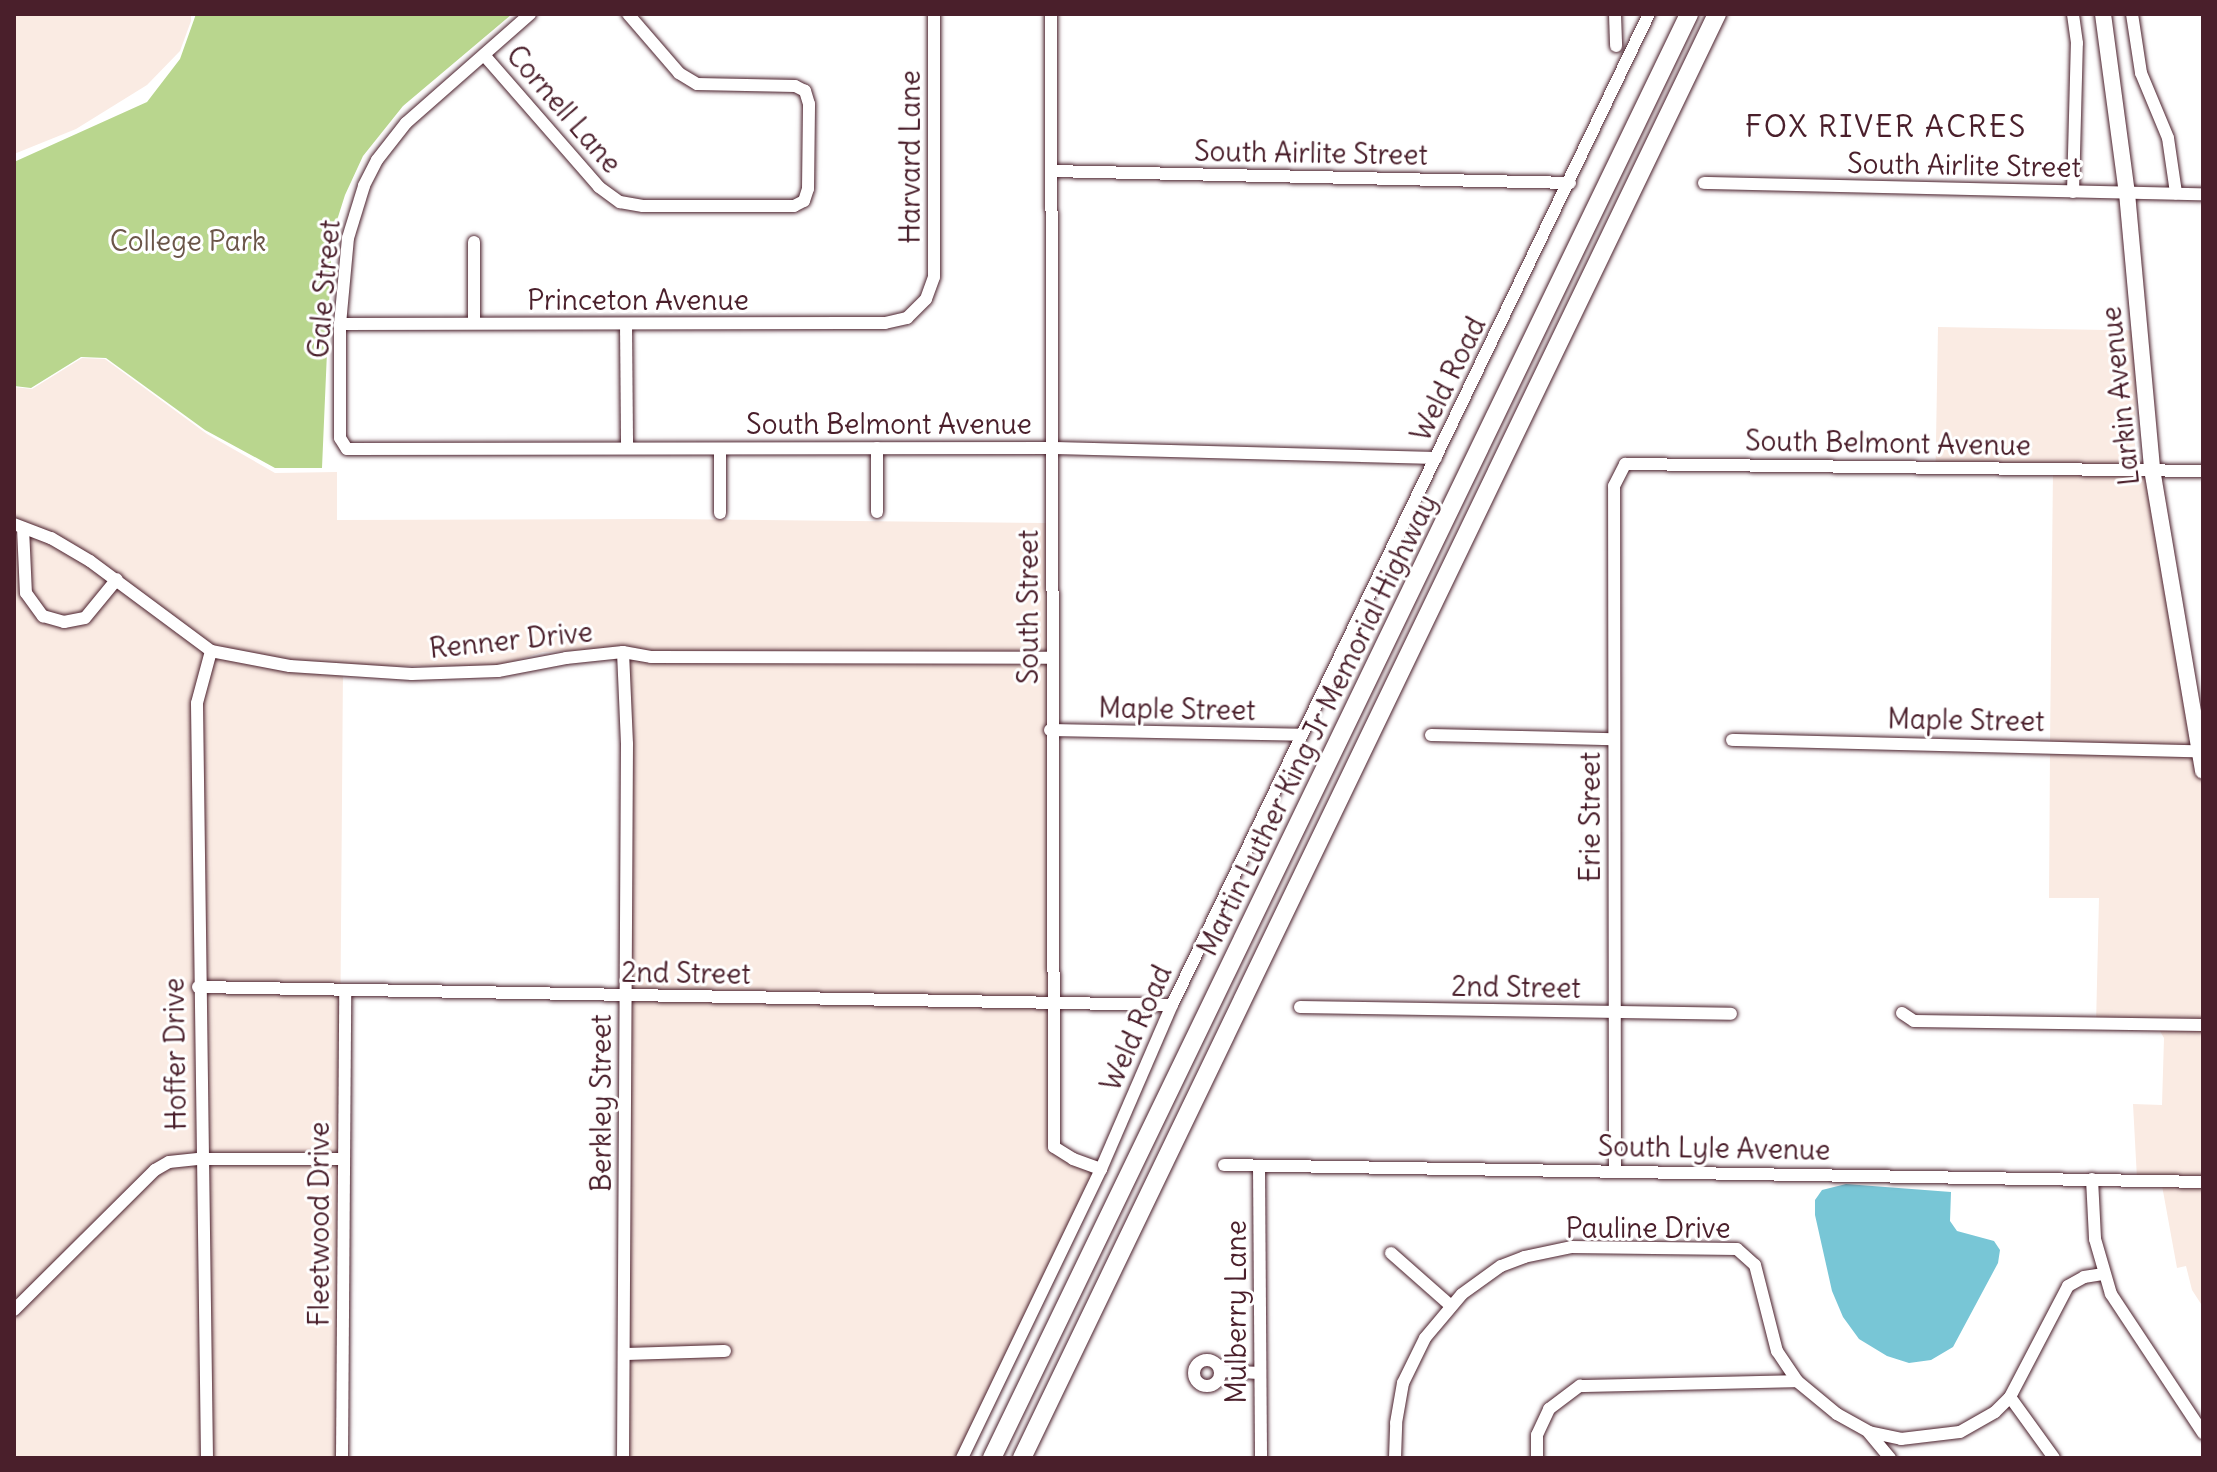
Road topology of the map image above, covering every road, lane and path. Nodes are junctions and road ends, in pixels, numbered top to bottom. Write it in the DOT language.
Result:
graph roads {
  1 [pos="530,14"];
  2 [pos="628,14"];
  3 [pos="934,14"];
  4 [pos="1051,14"];
  5 [pos="1615,14"];
  6 [pos="1649,14"];
  7 [pos="1689,14"];
  8 [pos="1717,14"];
  9 [pos="2073,14"];
  10 [pos="2103,14"];
  11 [pos="2132,14"];
  12 [pos="1616,46"];
  13 [pos="484,55"];
  14 [pos="1051,171"];
  15 [pos="1570,183"];
  16 [pos="1704,183"];
  17 [pos="2073,192"];
  18 [pos="2127,193"];
  19 [pos="2176,193"];
  20 [pos="2203,194"];
  21 [pos="474,242"];
  22 [pos="926,299"];
  23 [pos="474,323"];
  24 [pos="340,324"];
  25 [pos="626,324"];
  26 [pos="343,447"];
  27 [pos="627,448"];
  28 [pos="877,448"];
  29 [pos="1055,448"];
  30 [pos="720,449"];
  31 [pos="1436,458"];
  32 [pos="1625,464"];
  33 [pos="2152,469"];
  34 [pos="2203,471"];
  35 [pos="877,512"];
  36 [pos="720,513"];
  37 [pos="19,526"];
  38 [pos="117,579"];
  39 [pos="211,651"];
  40 [pos="623,652"];
  41 [pos="1052,658"];
  42 [pos="1050,730"];
  43 [pos="1302,735"];
  44 [pos="1431,735"];
  45 [pos="1613,739"];
  46 [pos="1732,740"];
  47 [pos="2198,751"];
  48 [pos="2203,771"];
  49 [pos="198,987"];
  50 [pos="345,990"];
  51 [pos="626,995"];
  52 [pos="1053,1003"];
  53 [pos="1172,1005"];
  54 [pos="1300,1007"];
  55 [pos="1615,1013"];
  56 [pos="1902,1013"];
  57 [pos="1731,1014"];
  58 [pos="2203,1025"];
  59 [pos="200,1159"];
  60 [pos="344,1159"];
  61 [pos="1224,1165"];
  62 [pos="1259,1166"];
  63 [pos="1101,1169"];
  64 [pos="1615,1171"];
  65 [pos="2092,1179"];
  66 [pos="2203,1182"];
  67 [pos="1391,1253"];
  68 [pos="2104,1274"];
  69 [pos="1450,1305"];
  70 [pos="14,1310"];
  71 [pos="1085,1329"];
  72 [pos="725,1351"];
  73 [pos="624,1354"];
  74 [pos="1220,1371"];
  75 [pos="1260,1373"];
  76 [pos="1797,1381"];
  77 [pos="2010,1397"];
  78 [pos="1869,1432"];
  79 [pos="2203,1433"];
  80 [pos="207,1458"];
  81 [pos="342,1458"];
  82 [pos="623,1458"];
  83 [pos="962,1458"];
  84 [pos="992,1458"];
  85 [pos="1022,1458"];
  86 [pos="1034,1458"];
  87 [pos="1261,1458"];
  88 [pos="1395,1458"];
  89 [pos="1537,1458"];
  90 [pos="1890,1458"];
  91 [pos="2054,1458"];
  1 -- 13 [label="street, Gale Street"];
  2 -- 13 [label="street, Cornell Lane"];
  3 -- 22 [label="street, Harvard Lane"];
  4 -- 14 [label="street, South Street"];
  5 -- 12 [label="street"];
  6 -- 15 [label="street, Weld Road"];
  7 -- 84 [label="highway, Martin Luther King Jr Memorial Highway"];
  8 -- 71 [label="highway, Martin Luther King Jr Memorial Highway"];
  9 -- 17 [label="street"];
  10 -- 18 [label="main road, Larkin Avenue"];
  11 -- 19 [label="street"];
  13 -- 24 [label="street, Gale Street"];
  14 -- 15 [label="street, South Airlite Street"];
  14 -- 29 [label="street, South Street"];
  15 -- 31 [label="street, Weld Road"];
  16 -- 17 [label="street, South Airlite Street"];
  17 -- 18 [label="street, South Airlite Street"];
  18 -- 19 [label="street, South Airlite Street"];
  18 -- 33 [label="main road, Larkin Avenue"];
  19 -- 20 [label="street, South Airlite Street"];
  21 -- 23 [label="street"];
  22 -- 25 [label="street, Princeton Avenue"];
  23 -- 24 [label="street, Princeton Avenue"];
  23 -- 25 [label="street, Princeton Avenue"];
  24 -- 26 [label="street, Gale Street"];
  25 -- 27 [label="street"];
  26 -- 27 [label="street, South Belmont Avenue"];
  27 -- 30 [label="street, South Belmont Avenue"];
  28 -- 29 [label="street, South Belmont Avenue"];
  28 -- 30 [label="street, South Belmont Avenue"];
  28 -- 35 [label="street"];
  29 -- 31 [label="street, South Belmont Avenue"];
  29 -- 41 [label="street, South Street"];
  30 -- 36 [label="street"];
  31 -- 43 [label="street, Weld Road"];
  32 -- 33 [label="street, South Belmont Avenue"];
  32 -- 45 [label="street, Erie Street"];
  33 -- 34 [label="street, South Belmont Avenue"];
  33 -- 47 [label="main road, Larkin Avenue"];
  37 -- 38 [label="street, Renner Drive"];
  37 -- 38 [label="street"];
  38 -- 39 [label="street, Renner Drive"];
  39 -- 40 [label="street, Renner Drive"];
  39 -- 49 [label="street, Hoffer Drive"];
  40 -- 41 [label="street, Renner Drive"];
  40 -- 51 [label="street, Berkley Street"];
  41 -- 42 [label="street, South Street"];
  42 -- 43 [label="street, Maple Street"];
  42 -- 52 [label="street, South Street"];
  43 -- 53 [label="street, Weld Road"];
  44 -- 45 [label="street"];
  45 -- 55 [label="street, Erie Street"];
  46 -- 47 [label="street, Maple Street"];
  47 -- 48 [label="main road, Larkin Avenue"];
  49 -- 50 [label="street, 2nd Street"];
  49 -- 59 [label="street, Hoffer Drive"];
  50 -- 51 [label="street, 2nd Street"];
  50 -- 60 [label="street, Fleetwood Drive"];
  51 -- 52 [label="street, 2nd Street"];
  51 -- 73 [label="street, Berkley Street"];
  52 -- 53 [label="street, 2nd Street"];
  52 -- 63 [label="street, South Street"];
  53 -- 63 [label="street, Weld Road"];
  54 -- 55 [label="street, 2nd Street"];
  55 -- 57 [label="street, 2nd Street"];
  55 -- 64 [label="street, Erie Street"];
  56 -- 58 [label="street"];
  59 -- 60 [label="street"];
  59 -- 70 [label="street"];
  59 -- 80 [label="street, Hoffer Drive"];
  60 -- 81 [label="street, Fleetwood Drive"];
  61 -- 62 [label="street, South Lyle Avenue"];
  62 -- 64 [label="street, South Lyle Avenue"];
  62 -- 75 [label="street, Mulberry Lane"];
  63 -- 83 [label="street, Weld Road"];
  64 -- 65 [label="street, South Lyle Avenue"];
  65 -- 66 [label="street, South Lyle Avenue"];
  65 -- 68 [label="street"];
  67 -- 69 [label="street"];
  68 -- 77 [label="street, Pauline Drive"];
  68 -- 79 [label="street"];
  69 -- 76 [label="street, Pauline Drive"];
  69 -- 88 [label="street, Pauline Drive"];
  71 -- 85 [label="highway, Martin Luther King Jr Memorial Highway"];
  71 -- 86 [label="highway"];
  72 -- 73 [label="street"];
  73 -- 82 [label="street, Berkley Street"];
  74 -- 75 [label="street"];
  75 -- 87 [label="street, Mulberry Lane"];
  76 -- 78 [label="street, Pauline Drive"];
  76 -- 89 [label="street"];
  77 -- 78 [label="street, Pauline Drive"];
  77 -- 91 [label="street"];
  78 -- 90 [label="street"];
}
